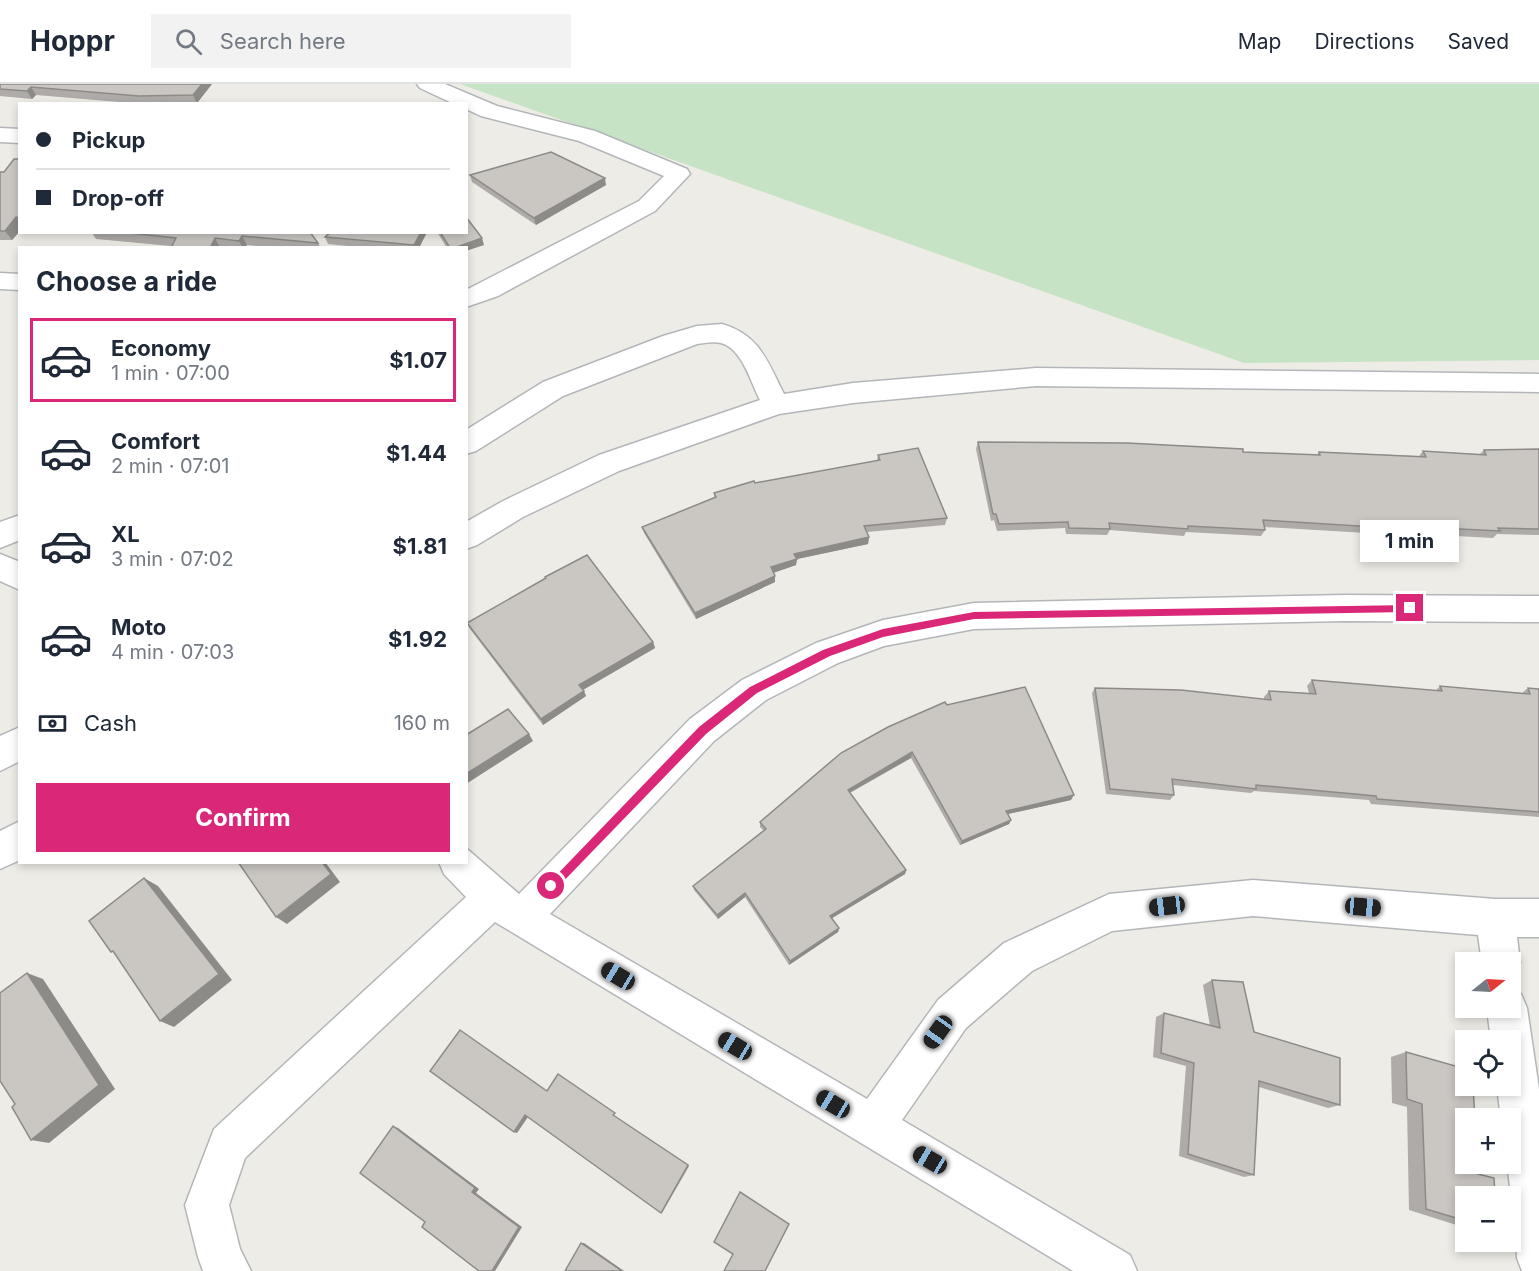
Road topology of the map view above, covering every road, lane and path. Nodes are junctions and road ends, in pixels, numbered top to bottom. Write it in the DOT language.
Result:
graph roads {
  1 [pos="427,84"];
  2 [pos="489,111"];
  3 [pos="468,120"];
  4 [pos="0,135"];
  5 [pos="18,136"];
  6 [pos="0,281"];
  7 [pos="18,282"];
  8 [pos="468,298"];
  9 [pos="1538,385"];
  10 [pos="776,405"];
  11 [pos="468,443"];
  12 [pos="18,527"];
  13 [pos="0,536"];
  14 [pos="468,536"];
  15 [pos="0,566"];
  16 [pos="18,577"];
  17 [pos="1539,609"];
  18 [pos="18,743"];
  19 [pos="0,755"];
  20 [pos="18,839"];
  21 [pos="0,852"];
  22 [pos="459,864"];
  23 [pos="507,908"];
  24 [pos="1495,918"];
  25 [pos="1539,918"];
  26 [pos="1500,952"];
  27 [pos="1509,1018"];
  28 [pos="872,1127"];
  29 [pos="1539,1258"];
  30 [pos="228,1271"];
  31 [pos="1114,1271"];
  1 -- 2 [label="street"];
  2 -- 3 [label="street"];
  2 -- 8 [label="street"];
  4 -- 5 [label="street"];
  6 -- 7 [label="street"];
  9 -- 10 [label="street"];
  10 -- 11 [label="street"];
  10 -- 14 [label="street"];
  12 -- 13 [label="street"];
  15 -- 16 [label="street"];
  17 -- 23 [label="street"];
  18 -- 19 [label="street"];
  20 -- 21 [label="street"];
  22 -- 23 [label="street"];
  23 -- 28 [label="street"];
  23 -- 30 [label="street"];
  24 -- 25 [label="street"];
  24 -- 26 [label="street"];
  24 -- 28 [label="street"];
  27 -- 29 [label="street"];
  28 -- 31 [label="street"];
}
